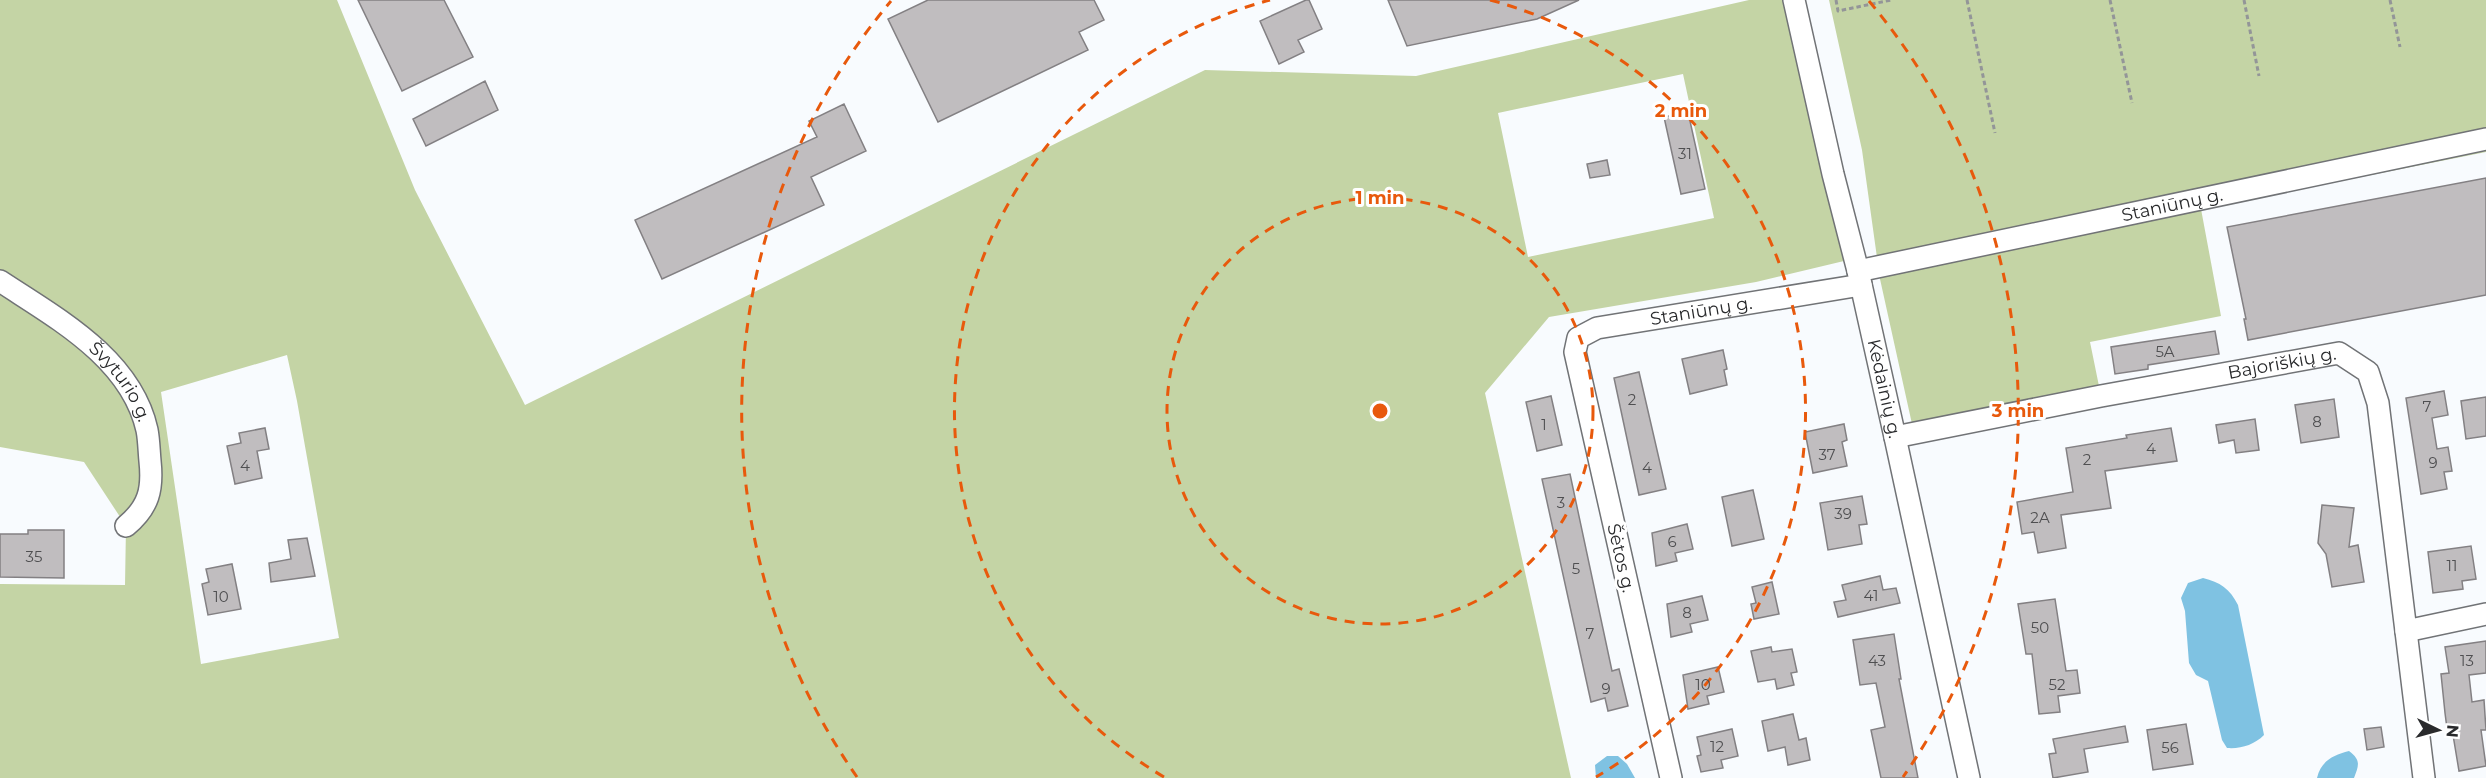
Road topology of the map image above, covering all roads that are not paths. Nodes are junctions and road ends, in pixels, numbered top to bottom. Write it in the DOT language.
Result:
graph roads {
  1 [pos="1794,0"];
  2 [pos="2486,140"];
  3 [pos="1859,278"];
  4 [pos="0,281"];
  5 [pos="1578,338"];
  6 [pos="1896,437"];
  7 [pos="126,526"];
  8 [pos="2486,614"];
  9 [pos="2406,631"];
  10 [pos="1671,778"];
  11 [pos="1969,778"];
  12 [pos="2424,778"];
  1 -- 3 [label="street, Kėdainių g."];
  2 -- 3 [label="street, Staniūnų g."];
  3 -- 5 [label="street, Staniūnų g."];
  3 -- 6 [label="street, Kėdainių g."];
  4 -- 7 [label="street, Švyturio g."];
  5 -- 10 [label="street, Šėtos g."];
  6 -- 9 [label="street, Bajoriškių g."];
  6 -- 11 [label="street, Kėdainių g."];
  8 -- 9 [label="street"];
  9 -- 12 [label="street, Bajoriškių g."];
}
